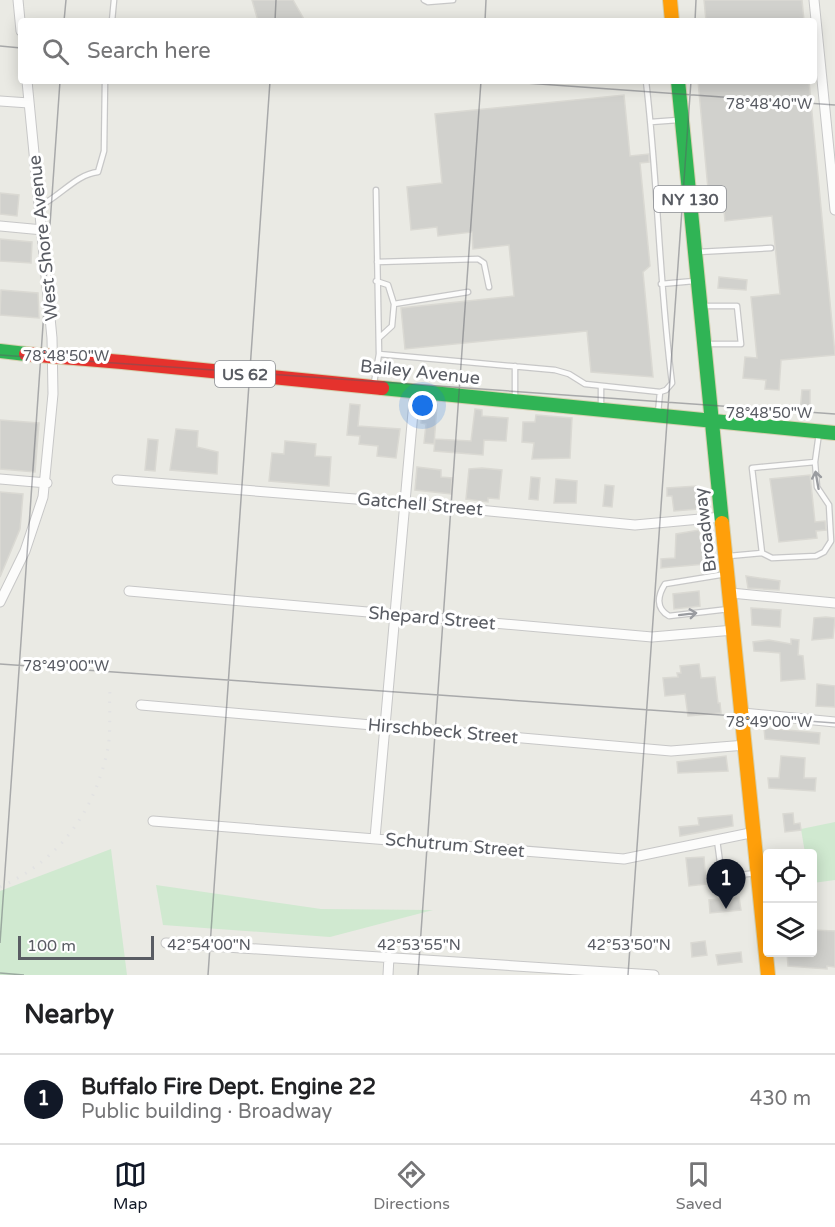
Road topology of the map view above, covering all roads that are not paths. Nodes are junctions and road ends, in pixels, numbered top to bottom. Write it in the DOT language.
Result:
graph roads {
  1 [pos="18,0"];
  2 [pos="114,0"];
  3 [pos="424,0"];
  4 [pos="453,0"];
  5 [pos="670,0"];
  6 [pos="814,0"];
  7 [pos="20,18"];
  8 [pos="112,18"];
  9 [pos="672,18"];
  10 [pos="816,18"];
  11 [pos="817,30"];
  12 [pos="27,84"];
  13 [pos="105,84"];
  14 [pos="646,84"];
  15 [pos="678,84"];
  16 [pos="0,100"];
  17 [pos="29,104"];
  18 [pos="682,120"];
  19 [pos="651,122"];
  20 [pos="376,190"];
  21 [pos="40,206"];
  22 [pos="835,210"];
  23 [pos="0,226"];
  24 [pos="43,230"];
  25 [pos="771,248"];
  26 [pos="695,252"];
  27 [pos="377,262"];
  28 [pos="376,280"];
  29 [pos="697,281"];
  30 [pos="661,284"];
  31 [pos="489,287"];
  32 [pos="468,292"];
  33 [pos="394,304"];
  34 [pos="699,306"];
  35 [pos="380,337"];
  36 [pos="702,344"];
  37 [pos="0,351"];
  38 [pos="379,354"];
  39 [pos="515,366"];
  40 [pos="373,386"];
  41 [pos="601,386"];
  42 [pos="415,390"];
  43 [pos="660,392"];
  44 [pos="515,400"];
  45 [pos="601,409"];
  46 [pos="658,415"];
  47 [pos="710,420"];
  48 [pos="819,432"];
  49 [pos="835,433"];
  50 [pos="815,462"];
  51 [pos="0,479"];
  52 [pos="117,480"];
  53 [pos="47,483"];
  54 [pos="406,502"];
  55 [pos="722,517"];
  56 [pos="762,553"];
  57 [pos="727,556"];
  58 [pos="728,574"];
  59 [pos="129,591"];
  60 [pos="730,593"];
  61 [pos="0,602"];
  62 [pos="835,603"];
  63 [pos="732,608"];
  64 [pos="395,614"];
  65 [pos="734,630"];
  66 [pos="141,705"];
  67 [pos="743,713"];
  68 [pos="835,722"];
  69 [pos="386,726"];
  70 [pos="746,746"];
  71 [pos="153,821"];
  72 [pos="755,832"];
  73 [pos="375,838"];
  74 [pos="717,840"];
  75 [pos="759,873"];
  76 [pos="166,943"];
  77 [pos="389,957"];
  78 [pos="388,975"];
  79 [pos="654,975"];
  80 [pos="768,975"];
  1 -- 7 [label="street"];
  2 -- 8 [label="lane"];
  3 -- 4 [label="lane"];
  5 -- 9 [label="main road"];
  6 -- 10 [label="street"];
  11 -- 22 [label="street"];
  12 -- 17 [label="street, West Shore Avenue"];
  13 -- 21 [label="lane"];
  14 -- 19 [label="lane"];
  15 -- 18 [label="main road, Broadway / NY 130"];
  16 -- 17 [label="street"];
  17 -- 21 [label="street, West Shore Avenue"];
  18 -- 19 [label="lane"];
  18 -- 26 [label="main road, Broadway / NY 130"];
  19 -- 30 [label="lane"];
  20 -- 27 [label="lane"];
  21 -- 24 [label="street, West Shore Avenue"];
  23 -- 24 [label="street"];
  24 -- 53 [label="street, West Shore Avenue"];
  25 -- 26 [label="lane"];
  26 -- 29 [label="main road, Broadway / NY 130"];
  27 -- 28 [label="lane"];
  27 -- 31 [label="lane"];
  28 -- 33 [label="lane"];
  28 -- 35 [label="lane"];
  29 -- 30 [label="lane"];
  29 -- 34 [label="main road, Broadway / NY 130"];
  30 -- 43 [label="lane"];
  32 -- 33 [label="lane"];
  33 -- 35 [label="lane"];
  34 -- 36 [label="main road, Broadway / NY 130"];
  34 -- 36 [label="lane"];
  35 -- 38 [label="lane"];
  36 -- 47 [label="main road, Broadway / NY 130"];
  37 -- 40 [label="main road, Bailey Avenue / US 62, bridge"];
  38 -- 39 [label="lane"];
  38 -- 40 [label="lane"];
  39 -- 41 [label="lane"];
  39 -- 44 [label="lane"];
  40 -- 42 [label="main road, Bailey Avenue / US 62"];
  41 -- 43 [label="lane"];
  41 -- 45 [label="lane"];
  42 -- 44 [label="main road, Bailey Avenue / US 62"];
  42 -- 54 [label="street"];
  43 -- 46 [label="lane"];
  44 -- 45 [label="main road, Bailey Avenue / US 62"];
  45 -- 46 [label="main road, Bailey Avenue / US 62"];
  46 -- 47 [label="main road, Bailey Avenue / US 62"];
  47 -- 48 [label="main road, Bailey Avenue / US 62"];
  47 -- 55 [label="main road, Broadway"];
  48 -- 49 [label="main road, Bailey Avenue / US 62"];
  48 -- 50 [label="lane"];
  50 -- 56 [label="lane"];
  56 -- 50 [label="lane, one-way"];
  51 -- 53 [label="street"];
  52 -- 54 [label="street, Gatchell Street"];
  53 -- 61 [label="street, West Shore Avenue"];
  54 -- 55 [label="street, Gatchell Street"];
  54 -- 64 [label="street"];
  55 -- 57 [label="main road, Broadway"];
  56 -- 57 [label="lane"];
  57 -- 58 [label="main road, Broadway"];
  58 -- 60 [label="main road, Broadway"];
  58 -- 63 [label="lane, one-way"];
  59 -- 64 [label="street, Shepard Street"];
  60 -- 62 [label="street"];
  60 -- 63 [label="main road, Broadway"];
  63 -- 65 [label="main road, Broadway"];
  64 -- 65 [label="street, Shepard Street"];
  64 -- 69 [label="street"];
  65 -- 67 [label="main road, Broadway"];
  66 -- 69 [label="street, Hirschbeck Street"];
  67 -- 68 [label="street"];
  67 -- 70 [label="main road, Broadway"];
  69 -- 70 [label="street, Hirschbeck Street"];
  69 -- 73 [label="street"];
  70 -- 72 [label="main road, Broadway"];
  71 -- 73 [label="street, Schutrum Street"];
  72 -- 74 [label="street, Schutrum Street"];
  72 -- 75 [label="main road, Broadway"];
  73 -- 74 [label="street, Schutrum Street"];
  74 -- 75 [label="lane"];
  75 -- 80 [label="main road, Broadway"];
  76 -- 77 [label="street"];
  77 -- 78 [label="street"];
  77 -- 79 [label="street"];
}
